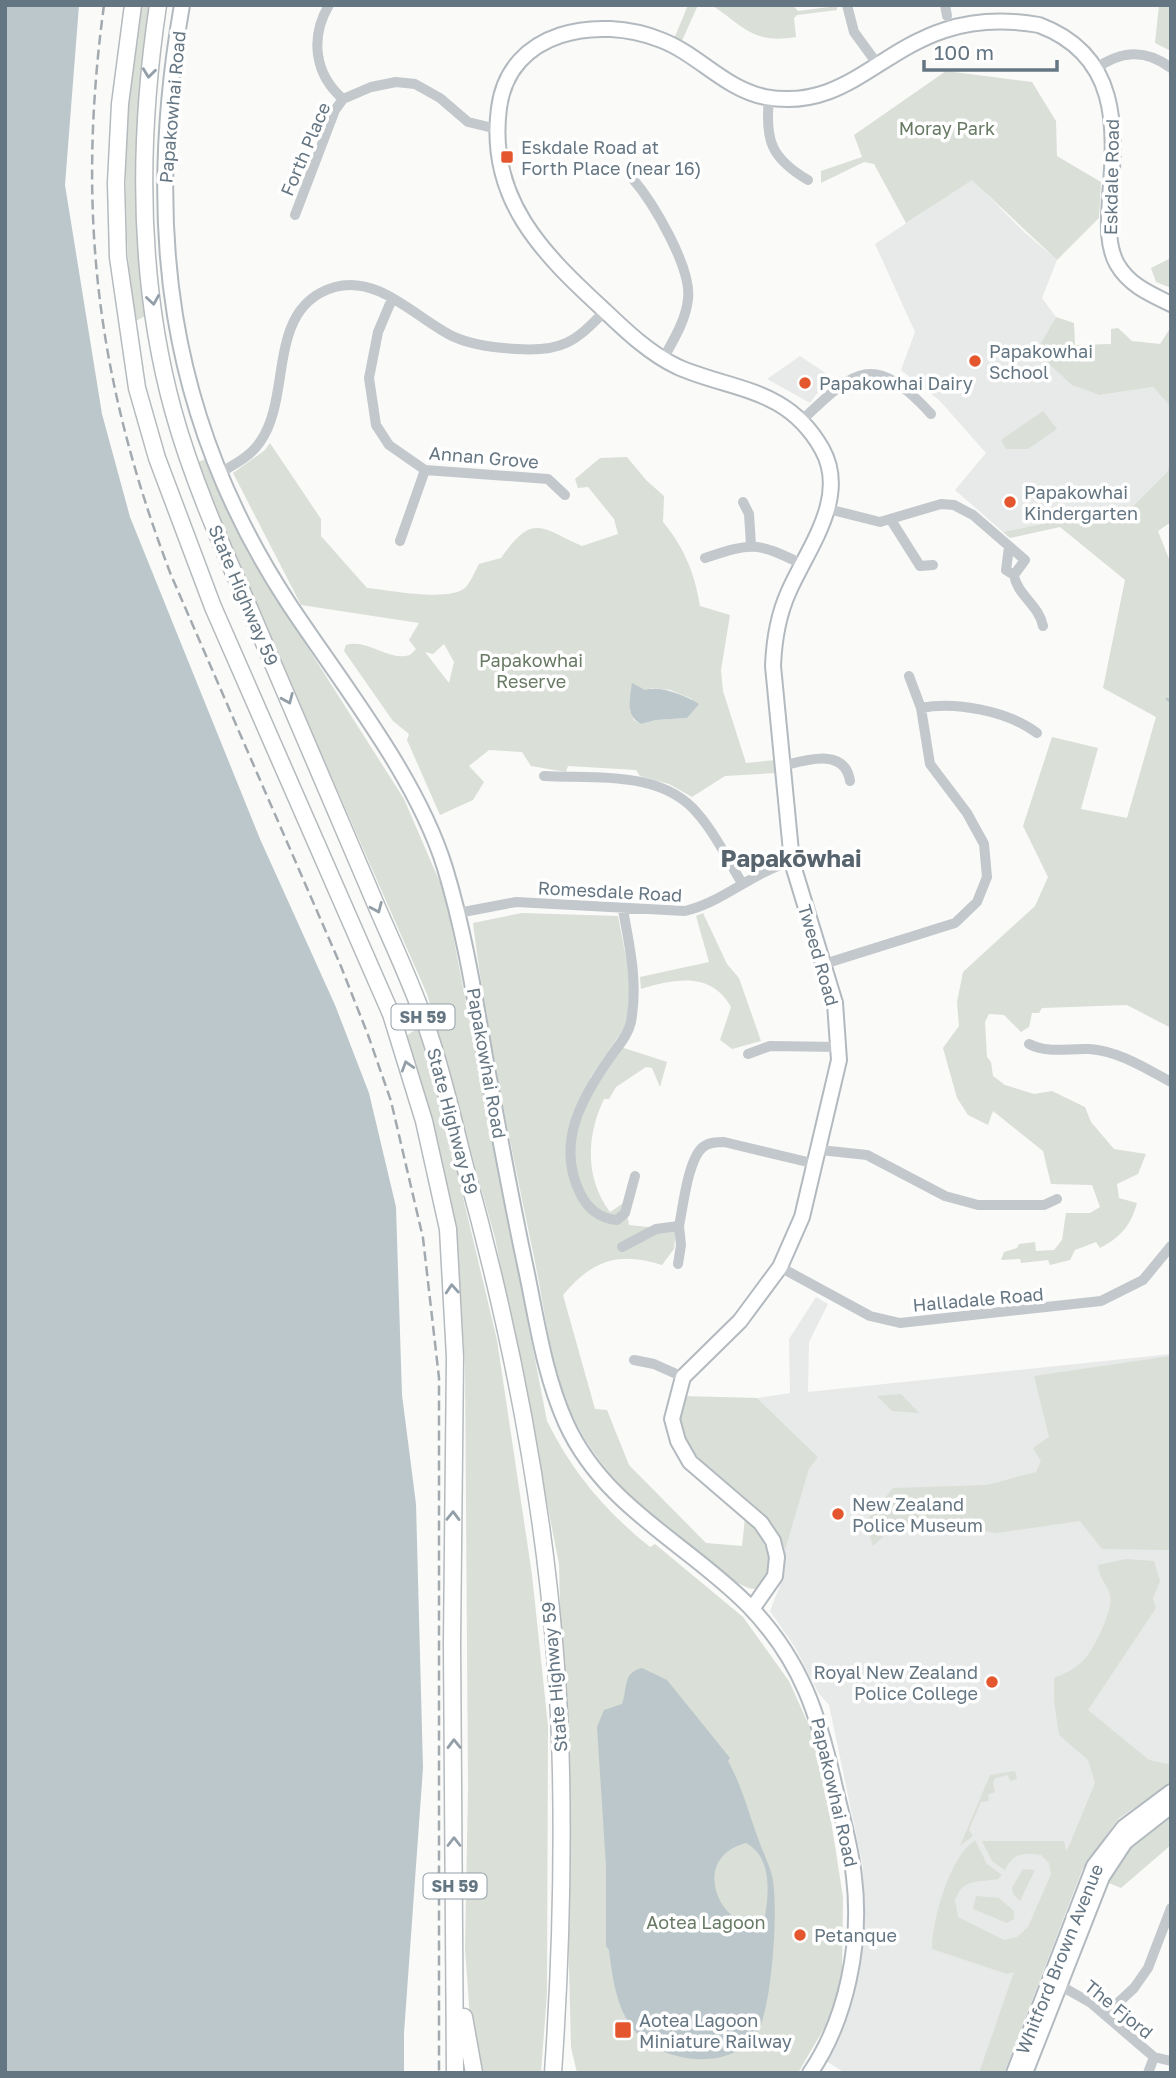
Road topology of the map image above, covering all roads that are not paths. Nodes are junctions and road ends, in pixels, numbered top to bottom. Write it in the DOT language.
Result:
graph roads {
  1 [pos="133,5"];
  2 [pos="158,5"];
  3 [pos="182,5"];
  4 [pos="329,5"];
  5 [pos="847,5"];
  6 [pos="946,11"];
  7 [pos="873,58"];
  8 [pos="1171,68"];
  9 [pos="1095,69"];
  10 [pos="769,98"];
  11 [pos="343,99"];
  12 [pos="497,130"];
  13 [pos="632,178"];
  14 [pos="808,180"];
  15 [pos="295,215"];
  16 [pos="391,299"];
  17 [pos="1171,304"];
  18 [pos="606,312"];
  19 [pos="663,359"];
  20 [pos="931,414"];
  21 [pos="801,422"];
  22 [pos="425,470"];
  23 [pos="218,474"];
  24 [pos="565,495"];
  25 [pos="743,502"];
  26 [pos="828,509"];
  27 [pos="891,520"];
  28 [pos="400,541"];
  29 [pos="751,545"];
  30 [pos="1009,547"];
  31 [pos="705,558"];
  32 [pos="802,564"];
  33 [pos="933,565"];
  34 [pos="1014,575"];
  35 [pos="1043,626"];
  36 [pos="909,676"];
  37 [pos="921,708"];
  38 [pos="1037,733"];
  39 [pos="782,766"];
  40 [pos="544,776"];
  41 [pos="850,780"];
  42 [pos="792,862"];
  43 [pos="742,883"];
  44 [pos="622,910"];
  45 [pos="458,913"];
  46 [pos="824,964"];
  47 [pos="1029,1044"];
  48 [pos="839,1047"];
  49 [pos="748,1054"];
  50 [pos="1171,1082"];
  51 [pos="818,1157"];
  52 [pos="635,1176"];
  53 [pos="1057,1199"];
  54 [pos="679,1226"];
  55 [pos="1171,1246"];
  56 [pos="622,1247"];
  57 [pos="678,1264"];
  58 [pos="780,1267"];
  59 [pos="634,1360"];
  60 [pos="682,1377"];
  61 [pos="752,1609"];
  62 [pos="1171,1792"];
  63 [pos="1171,1806"];
  64 [pos="1171,1908"];
  65 [pos="455,1960"];
  66 [pos="1054,1982"];
  67 [pos="1105,2015"];
  68 [pos="1154,2057"];
  69 [pos="1171,2061"];
  70 [pos="554,2071"];
  71 [pos="455,2073"];
  72 [pos="474,2073"];
  73 [pos="810,2073"];
  74 [pos="1014,2073"];
  75 [pos="1025,2073"];
  76 [pos="1148,2073"];
  65 -- 1 [label="main road, State Highway 59 / SH 59, one-way"];
  2 -- 70 [label="main road, State Highway 59 / SH 59, one-way"];
  3 -- 23 [label="street, Papakowhai Road"];
  4 -- 11 [label="street"];
  5 -- 7 [label="street"];
  6 -- 7 [label="street, Eskdale Road"];
  6 -- 9 [label="street, Eskdale Road"];
  7 -- 10 [label="street, Eskdale Road"];
  8 -- 9 [label="street"];
  9 -- 17 [label="street, Eskdale Road"];
  10 -- 12 [label="street, Eskdale Road"];
  10 -- 14 [label="street"];
  11 -- 12 [label="street, Forth Place"];
  11 -- 15 [label="street, Forth Place"];
  12 -- 18 [label="street, Eskdale Road"];
  13 -- 19 [label="street"];
  16 -- 18 [label="street"];
  16 -- 22 [label="street, Annan Grove"];
  16 -- 23 [label="street"];
  18 -- 19 [label="street, Eskdale Road"];
  19 -- 21 [label="street, Tweed Road"];
  20 -- 21 [label="street"];
  21 -- 26 [label="street, Tweed Road"];
  22 -- 24 [label="street, Annan Grove"];
  22 -- 28 [label="street"];
  23 -- 45 [label="street, Papakowhai Road"];
  25 -- 29 [label="street"];
  26 -- 27 [label="street"];
  26 -- 32 [label="street, Tweed Road"];
  27 -- 30 [label="street"];
  27 -- 33 [label="street"];
  29 -- 31 [label="street"];
  29 -- 32 [label="street"];
  30 -- 34 [label="street"];
  30 -- 34 [label="street"];
  32 -- 39 [label="street, Tweed Road"];
  34 -- 35 [label="street"];
  36 -- 37 [label="street"];
  37 -- 38 [label="street"];
  37 -- 46 [label="street"];
  39 -- 41 [label="street"];
  39 -- 42 [label="street, Tweed Road"];
  40 -- 43 [label="street"];
  42 -- 43 [label="street, Romesdale Road"];
  42 -- 46 [label="street, Tweed Road"];
  43 -- 44 [label="street, Romesdale Road"];
  44 -- 45 [label="street, Romesdale Road"];
  44 -- 52 [label="street"];
  45 -- 61 [label="street, Papakowhai Road"];
  46 -- 48 [label="street, Tweed Road"];
  47 -- 50 [label="street"];
  48 -- 49 [label="street"];
  48 -- 51 [label="street, Tweed Road"];
  51 -- 53 [label="street"];
  51 -- 54 [label="street"];
  51 -- 58 [label="street, Tweed Road"];
  54 -- 56 [label="street"];
  54 -- 57 [label="street"];
  55 -- 58 [label="street, Halladale Road"];
  58 -- 60 [label="street, Tweed Road"];
  59 -- 60 [label="street"];
  60 -- 61 [label="street"];
  61 -- 73 [label="street, Papakowhai Road"];
  62 -- 66 [label="street, Whitford Brown Avenue"];
  63 -- 66 [label="street, Whitford Brown Avenue"];
  64 -- 67 [label="street"];
  65 -- 71 [label="main road, State Highway 59 / SH 59"];
  65 -- 72 [label="main road"];
  66 -- 67 [label="street, The Fjord"];
  66 -- 74 [label="street, Whitford Brown Avenue"];
  66 -- 75 [label="street, Whitford Brown Avenue"];
  67 -- 68 [label="street, The Fjord"];
  68 -- 69 [label="street, The Fjord"];
  68 -- 76 [label="street"];
}
